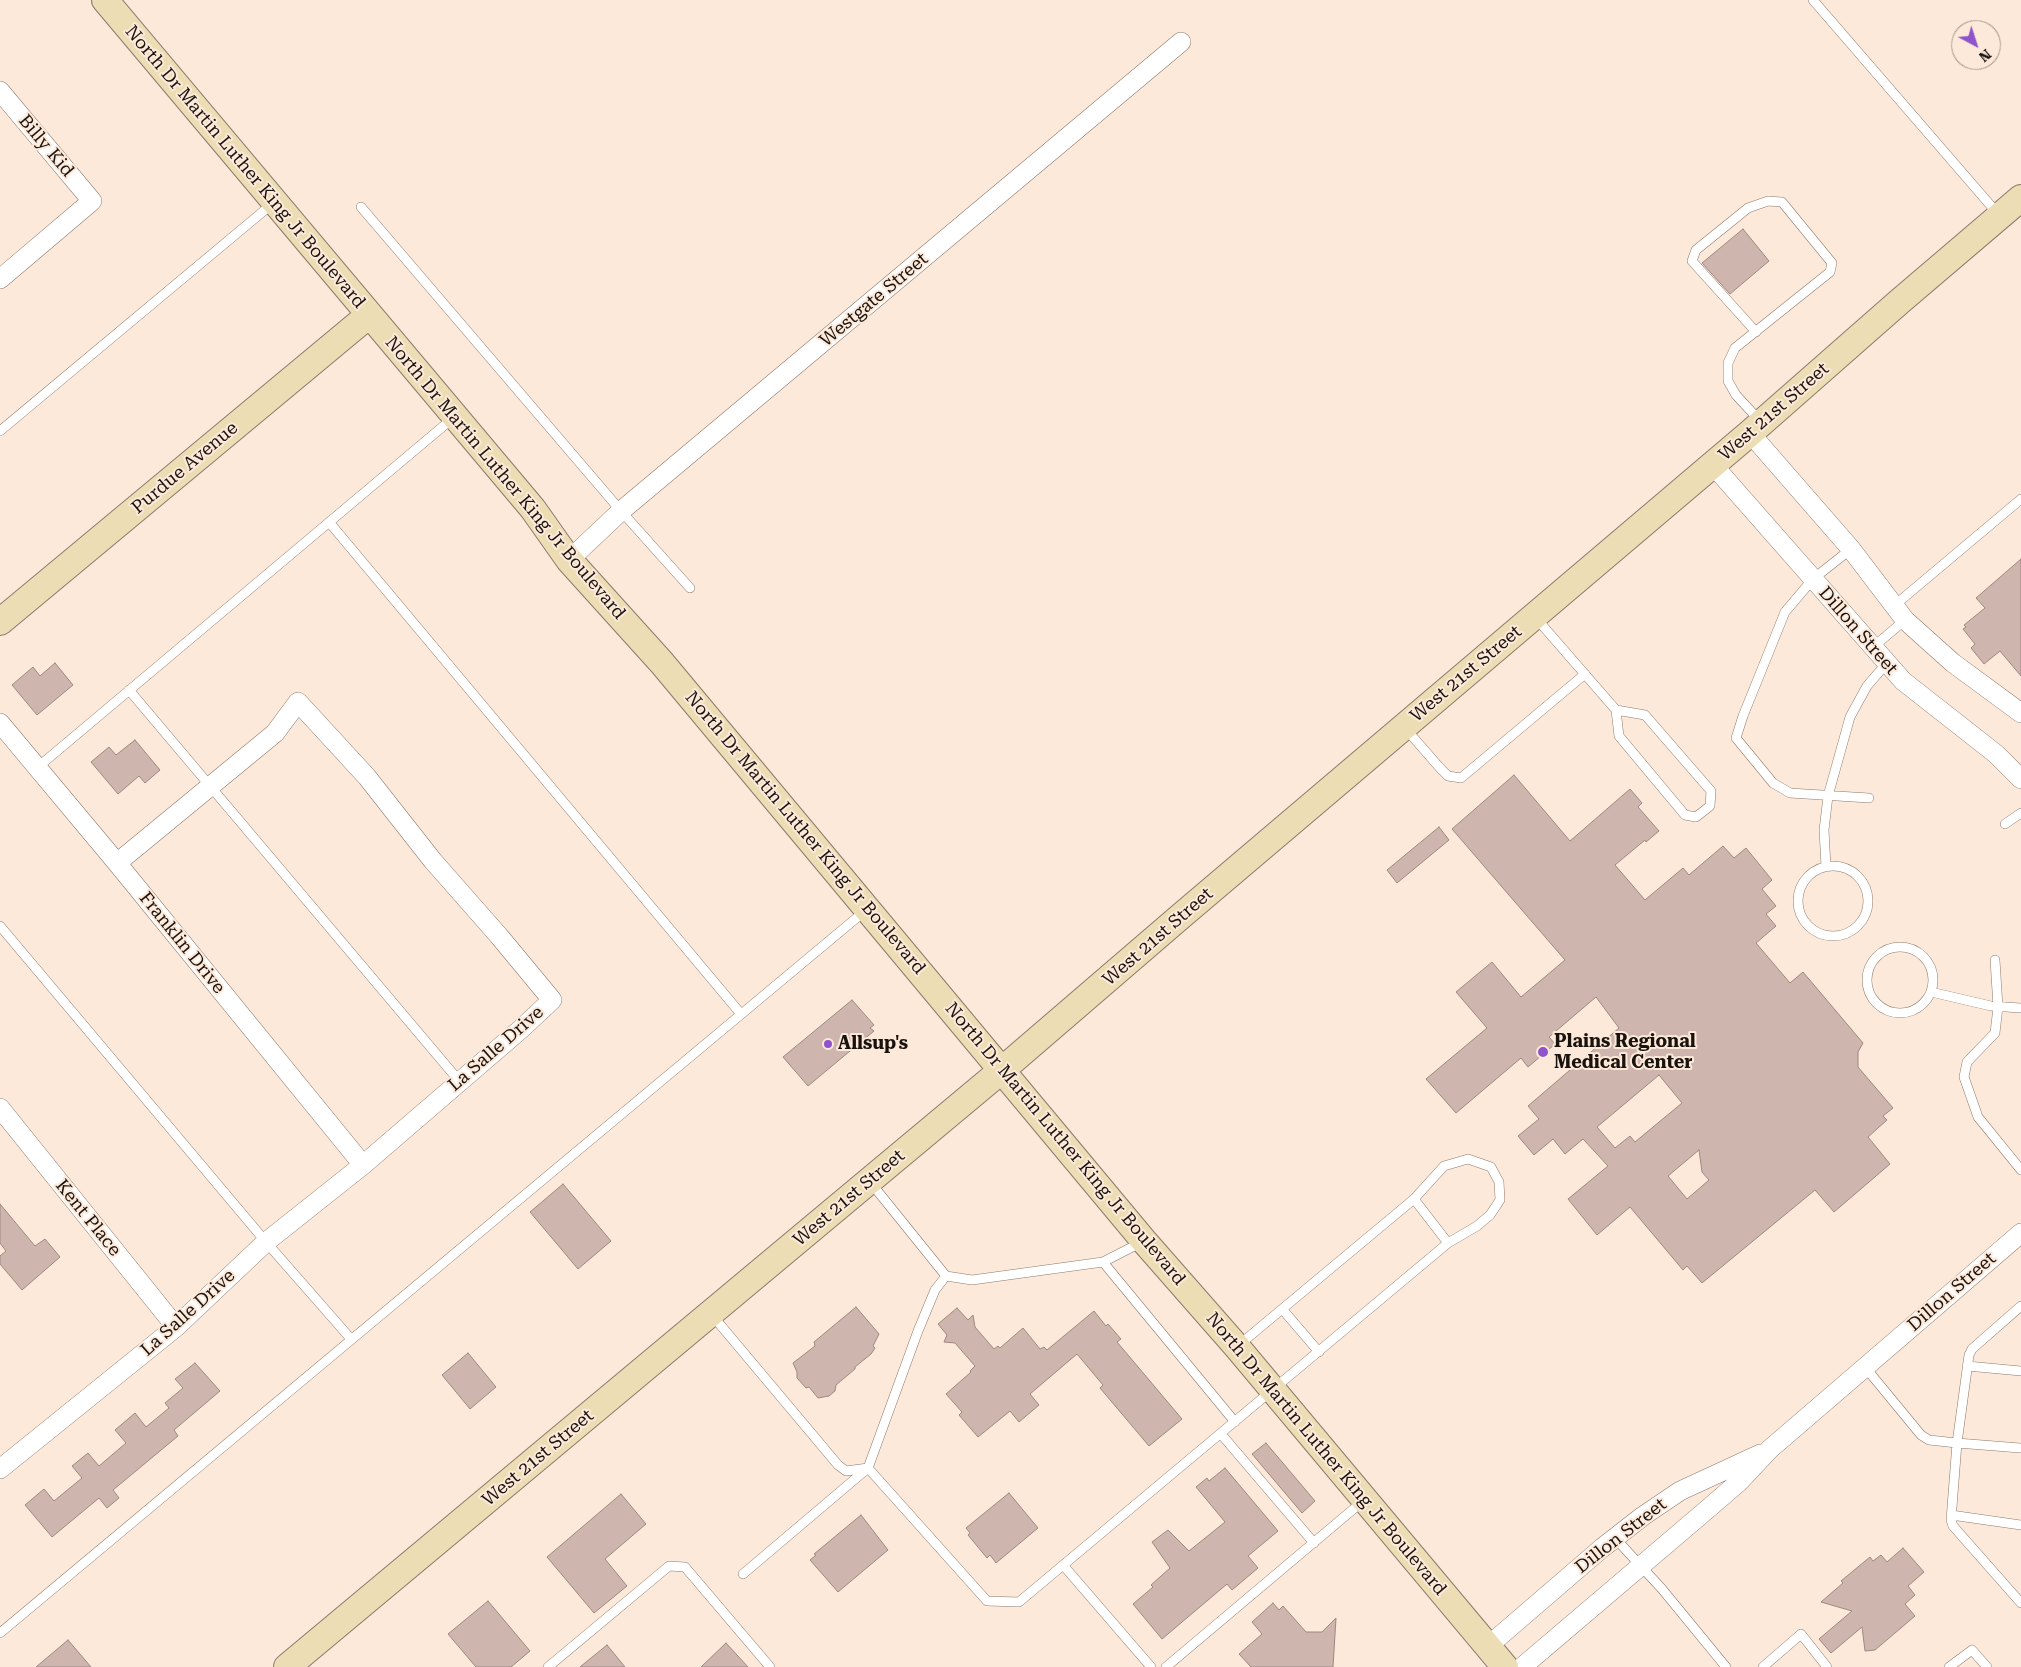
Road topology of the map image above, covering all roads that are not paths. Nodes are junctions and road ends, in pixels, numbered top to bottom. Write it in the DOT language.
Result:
graph roads {
  1 [pos="105,0"];
  2 [pos="1813,0"];
  3 [pos="1181,42"];
  4 [pos="0,91"];
  5 [pos="2021,198"];
  6 [pos="274,202"];
  7 [pos="361,207"];
  8 [pos="2000,216"];
  9 [pos="0,279"];
  10 [pos="369,315"];
  11 [pos="1756,332"];
  12 [pos="455,417"];
  13 [pos="1756,428"];
  14 [pos="0,430"];
  15 [pos="1713,465"];
  16 [pos="2021,499"];
  17 [pos="621,511"];
  18 [pos="329,522"];
  19 [pos="1851,549"];
  20 [pos="569,560"];
  21 [pos="1812,579"];
  22 [pos="690,588"];
  23 [pos="1900,612"];
  24 [pos="1535,616"];
  25 [pos="0,622"];
  26 [pos="1872,648"];
  27 [pos="1886,664"];
  28 [pos="1585,674"];
  29 [pos="129,690"];
  30 [pos="1616,710"];
  31 [pos="2021,713"];
  32 [pos="0,723"];
  33 [pos="1404,727"];
  34 [pos="38,767"];
  35 [pos="2021,779"];
  36 [pos="210,786"];
  37 [pos="1828,796"];
  38 [pos="1869,798"];
  39 [pos="2021,813"];
  40 [pos="2005,824"];
  41 [pos="118,863"];
  42 [pos="1826,866"];
  43 [pos="868,908"];
  44 [pos="0,926"];
  45 [pos="1995,960"];
  46 [pos="1931,992"];
  47 [pos="1998,1007"];
  48 [pos="2021,1008"];
  49 [pos="741,1014"];
  50 [pos="1002,1070"];
  51 [pos="460,1082"];
  52 [pos="0,1108"];
  53 [pos="363,1165"];
  54 [pos="2021,1170"];
  55 [pos="869,1181"];
  56 [pos="1414,1200"];
  57 [pos="2021,1233"];
  58 [pos="1144,1241"];
  59 [pos="266,1242"];
  60 [pos="1448,1243"];
  61 [pos="1103,1262"];
  62 [pos="946,1276"];
  63 [pos="2021,1306"];
  64 [pos="1283,1310"];
  65 [pos="710,1314"];
  66 [pos="176,1327"];
  67 [pos="351,1339"];
  68 [pos="1237,1346"];
  69 [pos="1319,1352"];
  70 [pos="1865,1366"];
  71 [pos="1967,1366"];
  72 [pos="2021,1371"];
  73 [pos="1273,1390"];
  74 [pos="1235,1422"];
  75 [pos="1221,1434"];
  76 [pos="1957,1443"];
  77 [pos="2021,1448"];
  78 [pos="1770,1449"];
  79 [pos="868,1468"];
  80 [pos="0,1469"];
  81 [pos="1365,1500"];
  82 [pos="1951,1515"];
  83 [pos="2021,1525"];
  84 [pos="1615,1538"];
  85 [pos="1314,1543"];
  86 [pos="1063,1565"];
  87 [pos="1641,1566"];
  88 [pos="743,1574"];
  89 [pos="2021,1603"];
  90 [pos="0,1633"];
  91 [pos="1487,1647"];
  92 [pos="287,1667"];
  93 [pos="548,1667"];
  94 [pos="770,1667"];
  95 [pos="1150,1667"];
  96 [pos="1166,1667"];
  97 [pos="1504,1667"];
  98 [pos="1522,1667"];
  99 [pos="1726,1667"];
  100 [pos="1763,1667"];
  101 [pos="1827,1667"];
  102 [pos="1950,1667"];
  103 [pos="1987,1667"];
  1 -- 6 [label="street, North Dr Martin Luther King Jr Boulevard"];
  2 -- 8 [label="lane"];
  3 -- 17 [label="street, Westgate Street"];
  4 -- 9 [label="street, Billy Kid"];
  5 -- 8 [label="street, West 21st Street"];
  6 -- 10 [label="street, North Dr Martin Luther King Jr Boulevard"];
  6 -- 14 [label="lane"];
  7 -- 17 [label="lane"];
  8 -- 13 [label="street, West 21st Street"];
  10 -- 12 [label="street, North Dr Martin Luther King Jr Boulevard"];
  10 -- 25 [label="street, Purdue Avenue"];
  11 -- 11 [label="lane"];
  11 -- 13 [label="lane"];
  12 -- 18 [label="lane"];
  12 -- 20 [label="street, North Dr Martin Luther King Jr Boulevard"];
  13 -- 15 [label="street, West 21st Street"];
  13 -- 19 [label="street"];
  15 -- 21 [label="street, Dillon Street"];
  15 -- 24 [label="street, West 21st Street"];
  16 -- 23 [label="lane"];
  17 -- 20 [label="street, Westgate Street"];
  17 -- 22 [label="lane"];
  18 -- 29 [label="lane"];
  18 -- 49 [label="lane"];
  19 -- 21 [label="lane"];
  19 -- 23 [label="street"];
  20 -- 43 [label="street, North Dr Martin Luther King Jr Boulevard"];
  21 -- 26 [label="street, Dillon Street"];
  21 -- 37 [label="lane"];
  23 -- 26 [label="lane"];
  23 -- 31 [label="street"];
  24 -- 28 [label="lane"];
  24 -- 33 [label="street, West 21st Street"];
  26 -- 27 [label="street, Dillon Street"];
  27 -- 35 [label="street, Dillon Street"];
  27 -- 37 [label="lane"];
  28 -- 30 [label="lane"];
  28 -- 33 [label="lane"];
  29 -- 34 [label="lane"];
  29 -- 36 [label="lane"];
  30 -- 30 [label="lane"];
  32 -- 34 [label="street, Franklin Drive"];
  33 -- 50 [label="street, West 21st Street"];
  34 -- 41 [label="street, Franklin Drive"];
  36 -- 41 [label="street, La Salle Drive"];
  36 -- 51 [label="lane"];
  36 -- 51 [label="street, La Salle Drive"];
  37 -- 38 [label="lane"];
  37 -- 42 [label="lane"];
  39 -- 40 [label="lane"];
  41 -- 53 [label="street, Franklin Drive"];
  42 -- 42 [label="lane"];
  43 -- 49 [label="lane"];
  43 -- 50 [label="street, North Dr Martin Luther King Jr Boulevard"];
  44 -- 59 [label="lane"];
  45 -- 47 [label="lane"];
  46 -- 46 [label="lane"];
  46 -- 47 [label="lane"];
  47 -- 48 [label="lane"];
  47 -- 54 [label="lane"];
  49 -- 67 [label="lane"];
  50 -- 55 [label="street, West 21st Street"];
  50 -- 58 [label="street, North Dr Martin Luther King Jr Boulevard"];
  51 -- 53 [label="street, La Salle Drive"];
  52 -- 66 [label="street, Kent Place"];
  53 -- 59 [label="street, La Salle Drive"];
  55 -- 62 [label="lane"];
  55 -- 65 [label="street, West 21st Street"];
  56 -- 60 [label="lane"];
  56 -- 60 [label="lane"];
  56 -- 64 [label="lane"];
  57 -- 70 [label="street, Dillon Street"];
  58 -- 61 [label="lane"];
  58 -- 68 [label="street, North Dr Martin Luther King Jr Boulevard"];
  59 -- 66 [label="street, La Salle Drive"];
  59 -- 67 [label="lane"];
  60 -- 69 [label="lane"];
  61 -- 62 [label="lane"];
  61 -- 74 [label="lane"];
  62 -- 79 [label="lane"];
  63 -- 71 [label="lane"];
  64 -- 68 [label="lane"];
  64 -- 69 [label="lane"];
  65 -- 79 [label="lane"];
  65 -- 92 [label="street, West 21st Street"];
  66 -- 80 [label="street, La Salle Drive"];
  67 -- 90 [label="lane"];
  68 -- 73 [label="street, North Dr Martin Luther King Jr Boulevard"];
  69 -- 73 [label="lane"];
  70 -- 76 [label="lane"];
  70 -- 78 [label="street, Dillon Street"];
  71 -- 72 [label="lane"];
  71 -- 76 [label="lane"];
  73 -- 74 [label="lane"];
  73 -- 81 [label="street, North Dr Martin Luther King Jr Boulevard"];
  74 -- 75 [label="lane"];
  75 -- 85 [label="lane"];
  75 -- 86 [label="lane"];
  76 -- 77 [label="lane"];
  76 -- 82 [label="lane"];
  78 -- 84 [label="street, Dillon Street"];
  78 -- 87 [label="street, Dillon Street"];
  79 -- 86 [label="lane"];
  79 -- 88 [label="lane"];
  81 -- 85 [label="lane"];
  81 -- 91 [label="street, North Dr Martin Luther King Jr Boulevard"];
  82 -- 83 [label="lane"];
  82 -- 89 [label="lane"];
  84 -- 87 [label="lane"];
  84 -- 91 [label="street, Dillon Street"];
  85 -- 96 [label="lane"];
  86 -- 95 [label="lane"];
  87 -- 98 [label="street, Dillon Street"];
  87 -- 99 [label="lane"];
  91 -- 97 [label="street, North Dr Martin Luther King Jr Boulevard"];
  93 -- 94 [label="lane"];
  100 -- 101 [label="lane"];
  102 -- 103 [label="lane"];
}
